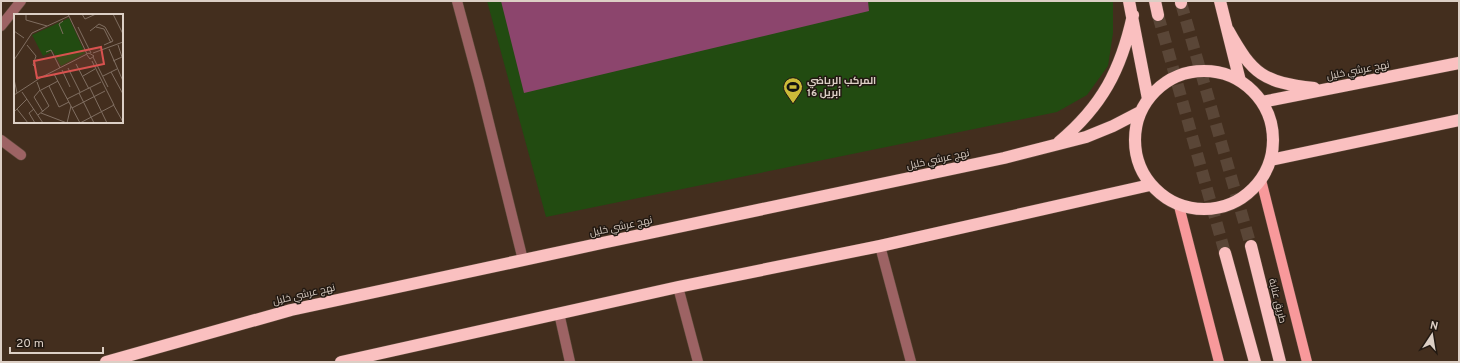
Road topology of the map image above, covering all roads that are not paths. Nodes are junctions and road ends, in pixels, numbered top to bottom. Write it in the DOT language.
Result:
graph roads {
  1 [pos="21,1"];
  2 [pos="457,1"];
  3 [pos="1129,1"];
  4 [pos="1155,1"];
  5 [pos="1220,1"];
  6 [pos="1133,15"];
  7 [pos="1158,15"];
  8 [pos="1,26"];
  9 [pos="1228,30"];
  10 [pos="1459,63"];
  11 [pos="1240,81"];
  12 [pos="1325,90"];
  13 [pos="1148,99"];
  14 [pos="1262,102"];
  15 [pos="1140,112"];
  16 [pos="1459,120"];
  17 [pos="1,140"];
  18 [pos="1057,144"];
  19 [pos="21,155"];
  20 [pos="1271,160"];
  21 [pos="1261,180"];
  22 [pos="1150,185"];
  23 [pos="1179,206"];
  24 [pos="880,246"];
  25 [pos="1251,246"];
  26 [pos="1225,253"];
  27 [pos="523,260"];
  28 [pos="678,287"];
  29 [pos="559,313"];
  30 [pos="366,359"];
  31 [pos="106,362"];
  32 [pos="341,362"];
  33 [pos="570,362"];
  34 [pos="698,362"];
  35 [pos="911,362"];
  36 [pos="1219,362"];
  37 [pos="1255,362"];
  38 [pos="1280,362"];
  39 [pos="1307,362"];
  1 -- 8 [label="street"];
  2 -- 27 [label="street"];
  3 -- 6 [label="highway"];
  4 -- 7 [label="highway"];
  5 -- 9 [label="highway"];
  6 -- 13 [label="highway"];
  6 -- 18 [label="highway"];
  9 -- 11 [label="highway"];
  9 -- 12 [label="highway"];
  10 -- 12 [label="highway, نهج عرشي خليل"];
  11 -- 13 [label="highway"];
  11 -- 14 [label="highway"];
  12 -- 14 [label="highway, نهج عرشي خليل"];
  13 -- 15 [label="highway"];
  14 -- 20 [label="highway"];
  15 -- 18 [label="highway, نهج عرشي خليل"];
  15 -- 22 [label="highway"];
  16 -- 20 [label="highway"];
  17 -- 19 [label="street"];
  18 -- 27 [label="highway, نهج عرشي خليل"];
  20 -- 21 [label="highway"];
  21 -- 23 [label="highway"];
  21 -- 39 [label="main road"];
  22 -- 23 [label="highway"];
  22 -- 24 [label="highway"];
  23 -- 36 [label="main road"];
  24 -- 28 [label="highway"];
  24 -- 35 [label="street"];
  25 -- 38 [label="highway, طريق عنابة"];
  26 -- 37 [label="highway"];
  27 -- 31 [label="highway, نهج عرشي خليل"];
  28 -- 29 [label="highway"];
  28 -- 34 [label="street"];
  29 -- 30 [label="highway"];
  29 -- 33 [label="street"];
  30 -- 32 [label="highway"];
}
